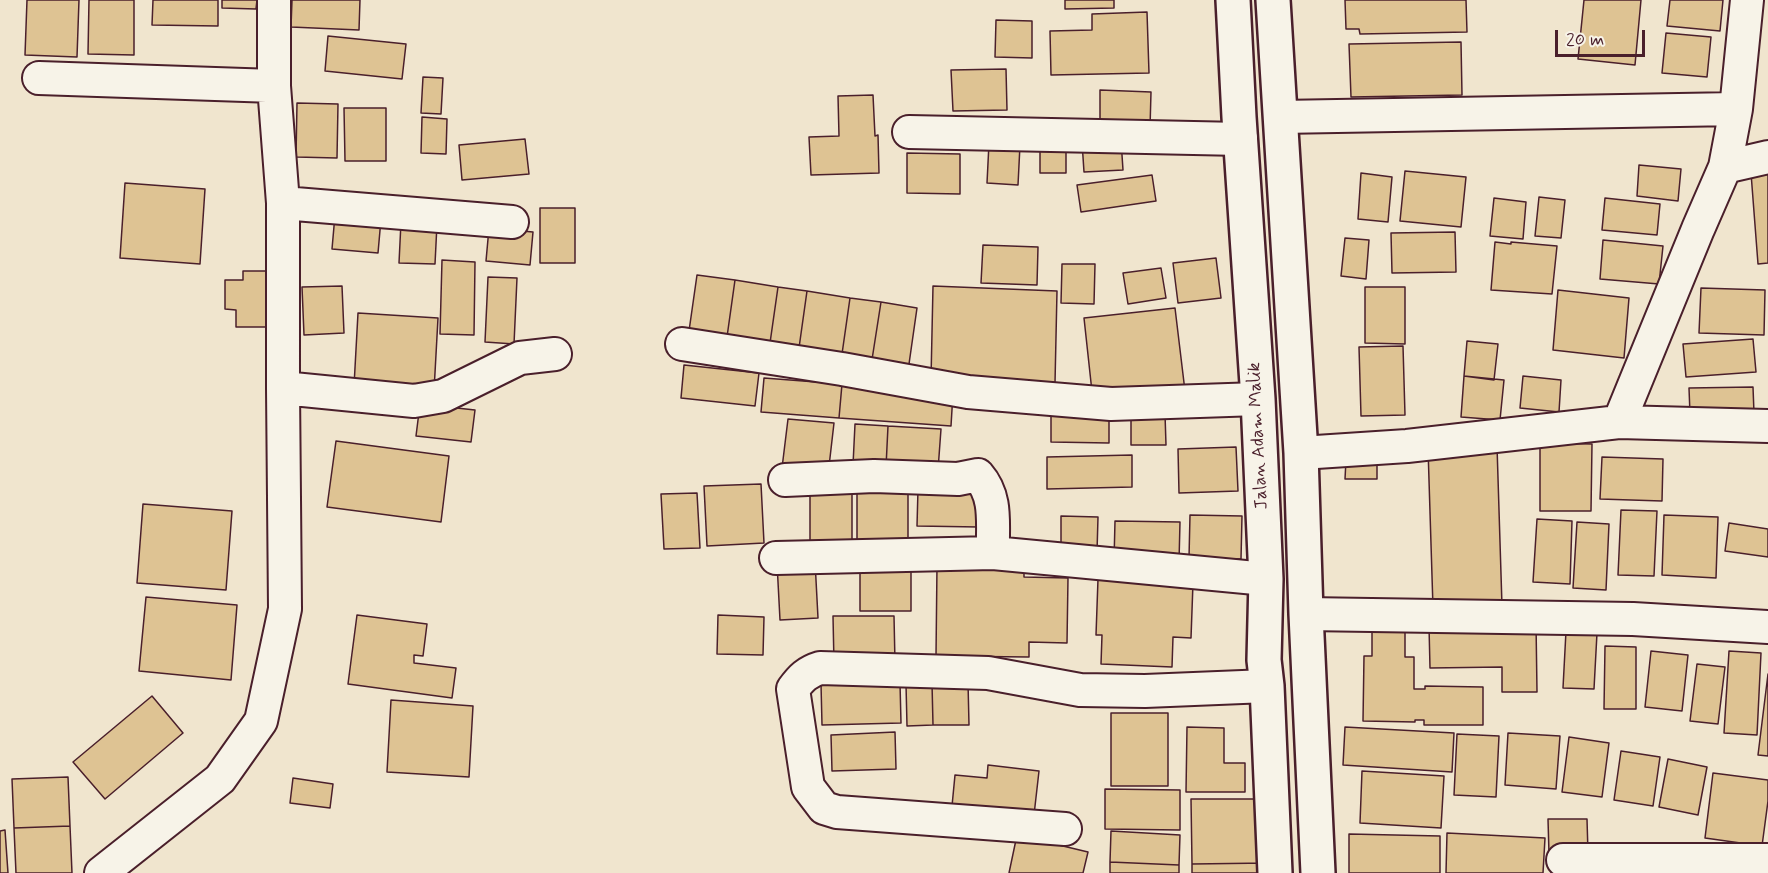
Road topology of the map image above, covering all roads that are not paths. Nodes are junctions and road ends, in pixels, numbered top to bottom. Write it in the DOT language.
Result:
graph roads {
  1 [pos="274,0"];
  2 [pos="1233,0"];
  3 [pos="1272,0"];
  4 [pos="1747,0"];
  5 [pos="39,78"];
  6 [pos="274,86"];
  7 [pos="1736,109"];
  8 [pos="1280,117"];
  9 [pos="909,132"];
  10 [pos="1241,139"];
  11 [pos="1768,157"];
  12 [pos="1725,167"];
  13 [pos="283,203"];
  14 [pos="512,222"];
  15 [pos="682,344"];
  16 [pos="555,354"];
  17 [pos="283,388"];
  18 [pos="1258,399"];
  19 [pos="1619,422"];
  20 [pos="1768,426"];
  21 [pos="1301,453"];
  22 [pos="784,480"];
  23 [pos="993,553"];
  24 [pos="776,558"];
  25 [pos="1266,579"];
  26 [pos="1306,614"];
  27 [pos="1768,627"];
  28 [pos="1267,686"];
  29 [pos="1065,829"];
  30 [pos="1563,860"];
  31 [pos="1768,860"];
  32 [pos="101,873"];
  33 [pos="1275,873"];
  34 [pos="1318,873"];
  1 -- 6 [label="street"];
  2 -- 10 [label="main road, Jalan Adam Malik"];
  3 -- 8 [label="main road"];
  4 -- 7 [label="street"];
  5 -- 6 [label="street"];
  6 -- 13 [label="street"];
  7 -- 8 [label="street"];
  7 -- 12 [label="street"];
  8 -- 21 [label="main road"];
  9 -- 10 [label="street"];
  10 -- 18 [label="main road, Jalan Adam Malik"];
  11 -- 12 [label="street"];
  12 -- 19 [label="street"];
  13 -- 14 [label="street"];
  13 -- 17 [label="street"];
  15 -- 18 [label="street"];
  16 -- 17 [label="street"];
  17 -- 32 [label="street"];
  18 -- 25 [label="main road, Jalan Adam Malik"];
  19 -- 20 [label="street"];
  19 -- 21 [label="street"];
  21 -- 26 [label="main road"];
  22 -- 23 [label="street"];
  23 -- 24 [label="street"];
  23 -- 25 [label="street"];
  25 -- 28 [label="main road, Jalan Adam Malik"];
  26 -- 27 [label="street"];
  26 -- 34 [label="main road"];
  28 -- 29 [label="street"];
  28 -- 33 [label="main road, Jalan Adam Malik"];
  30 -- 31 [label="street"];
}
